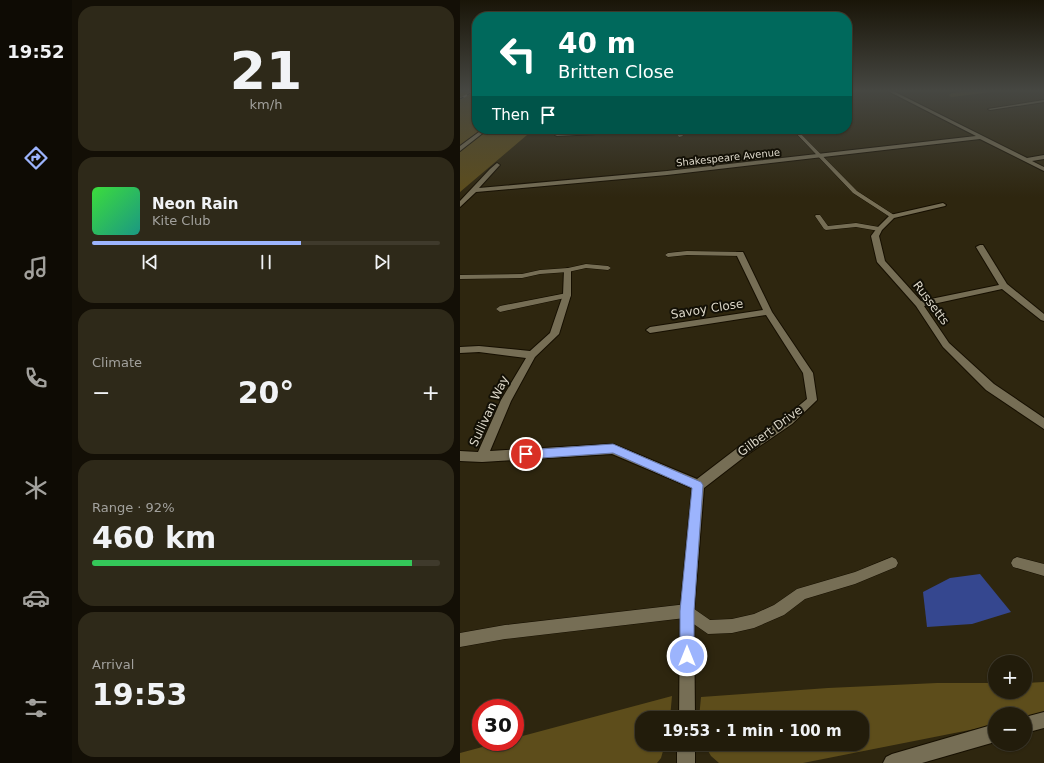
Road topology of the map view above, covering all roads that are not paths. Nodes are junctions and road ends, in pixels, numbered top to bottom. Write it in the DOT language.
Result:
graph roads {
  1 [pos="958,126"];
  2 [pos="480,134"];
  3 [pos="577,134"];
  4 [pos="799,134"];
  5 [pos="558,135"];
  6 [pos="983,138"];
  7 [pos="460,149"];
  8 [pos="822,156"];
  9 [pos="1044,157"];
  10 [pos="1027,160"];
  11 [pos="497,165"];
  12 [pos="1044,169"];
  13 [pos="474,190"];
  14 [pos="460,205"];
  15 [pos="943,206"];
  16 [pos="818,216"];
  17 [pos="892,216"];
  18 [pos="879,229"];
  19 [pos="980,247"];
  20 [pos="740,254"];
  21 [pos="668,255"];
  22 [pos="608,268"];
  23 [pos="568,270"];
  24 [pos="460,277"];
  25 [pos="1004,286"];
  26 [pos="567,295"];
  27 [pos="919,304"];
  28 [pos="500,310"];
  29 [pos="768,312"];
  30 [pos="1044,318"];
  31 [pos="650,330"];
  32 [pos="460,350"];
  33 [pos="532,355"];
  34 [pos="1044,424"];
  35 [pos="460,456"];
  36 [pos="482,457"];
  37 [pos="698,485"];
  38 [pos="892,563"];
  39 [pos="1017,563"];
  40 [pos="1044,570"];
  41 [pos="687,611"];
  42 [pos="460,640"];
  43 [pos="687,711"];
  44 [pos="1044,720"];
  45 [pos="1032,723"];
  46 [pos="988,735"];
  47 [pos="686,751"];
  48 [pos="923,758"];
  49 [pos="686,763"];
  50 [pos="892,763"];
  1 -- 6 [label="street"];
  2 -- 7 [label="street"];
  3 -- 5 [label="street"];
  4 -- 8 [label="lane"];
  6 -- 8 [label="street, Shakespeare Avenue"];
  6 -- 10 [label="street"];
  8 -- 13 [label="street, Shakespeare Avenue"];
  8 -- 17 [label="lane"];
  9 -- 10 [label="street"];
  10 -- 12 [label="street"];
  11 -- 13 [label="street"];
  13 -- 14 [label="street"];
  15 -- 17 [label="street"];
  16 -- 18 [label="lane"];
  17 -- 18 [label="street"];
  18 -- 27 [label="street, Russetts"];
  19 -- 25 [label="street"];
  20 -- 21 [label="lane"];
  20 -- 29 [label="street, Gilbert Drive"];
  22 -- 23 [label="lane"];
  23 -- 24 [label="lane"];
  23 -- 26 [label="street, Sullivan Way"];
  25 -- 27 [label="street"];
  25 -- 30 [label="street"];
  26 -- 28 [label="lane"];
  26 -- 33 [label="street, Sullivan Way"];
  27 -- 34 [label="street, Russetts"];
  29 -- 31 [label="street, Savoy Close"];
  29 -- 37 [label="street, Gilbert Drive"];
  32 -- 33 [label="street"];
  33 -- 36 [label="street, Sullivan Way"];
  35 -- 36 [label="street"];
  36 -- 37 [label="street"];
  37 -- 41 [label="street"];
  38 -- 41 [label="lane"];
  39 -- 40 [label="lane"];
  41 -- 42 [label="lane"];
  41 -- 43 [label="street"];
  44 -- 45 [label="street"];
  46 -- 48 [label="street"];
  47 -- 49 [label="street"];
  48 -- 50 [label="street"];
}
